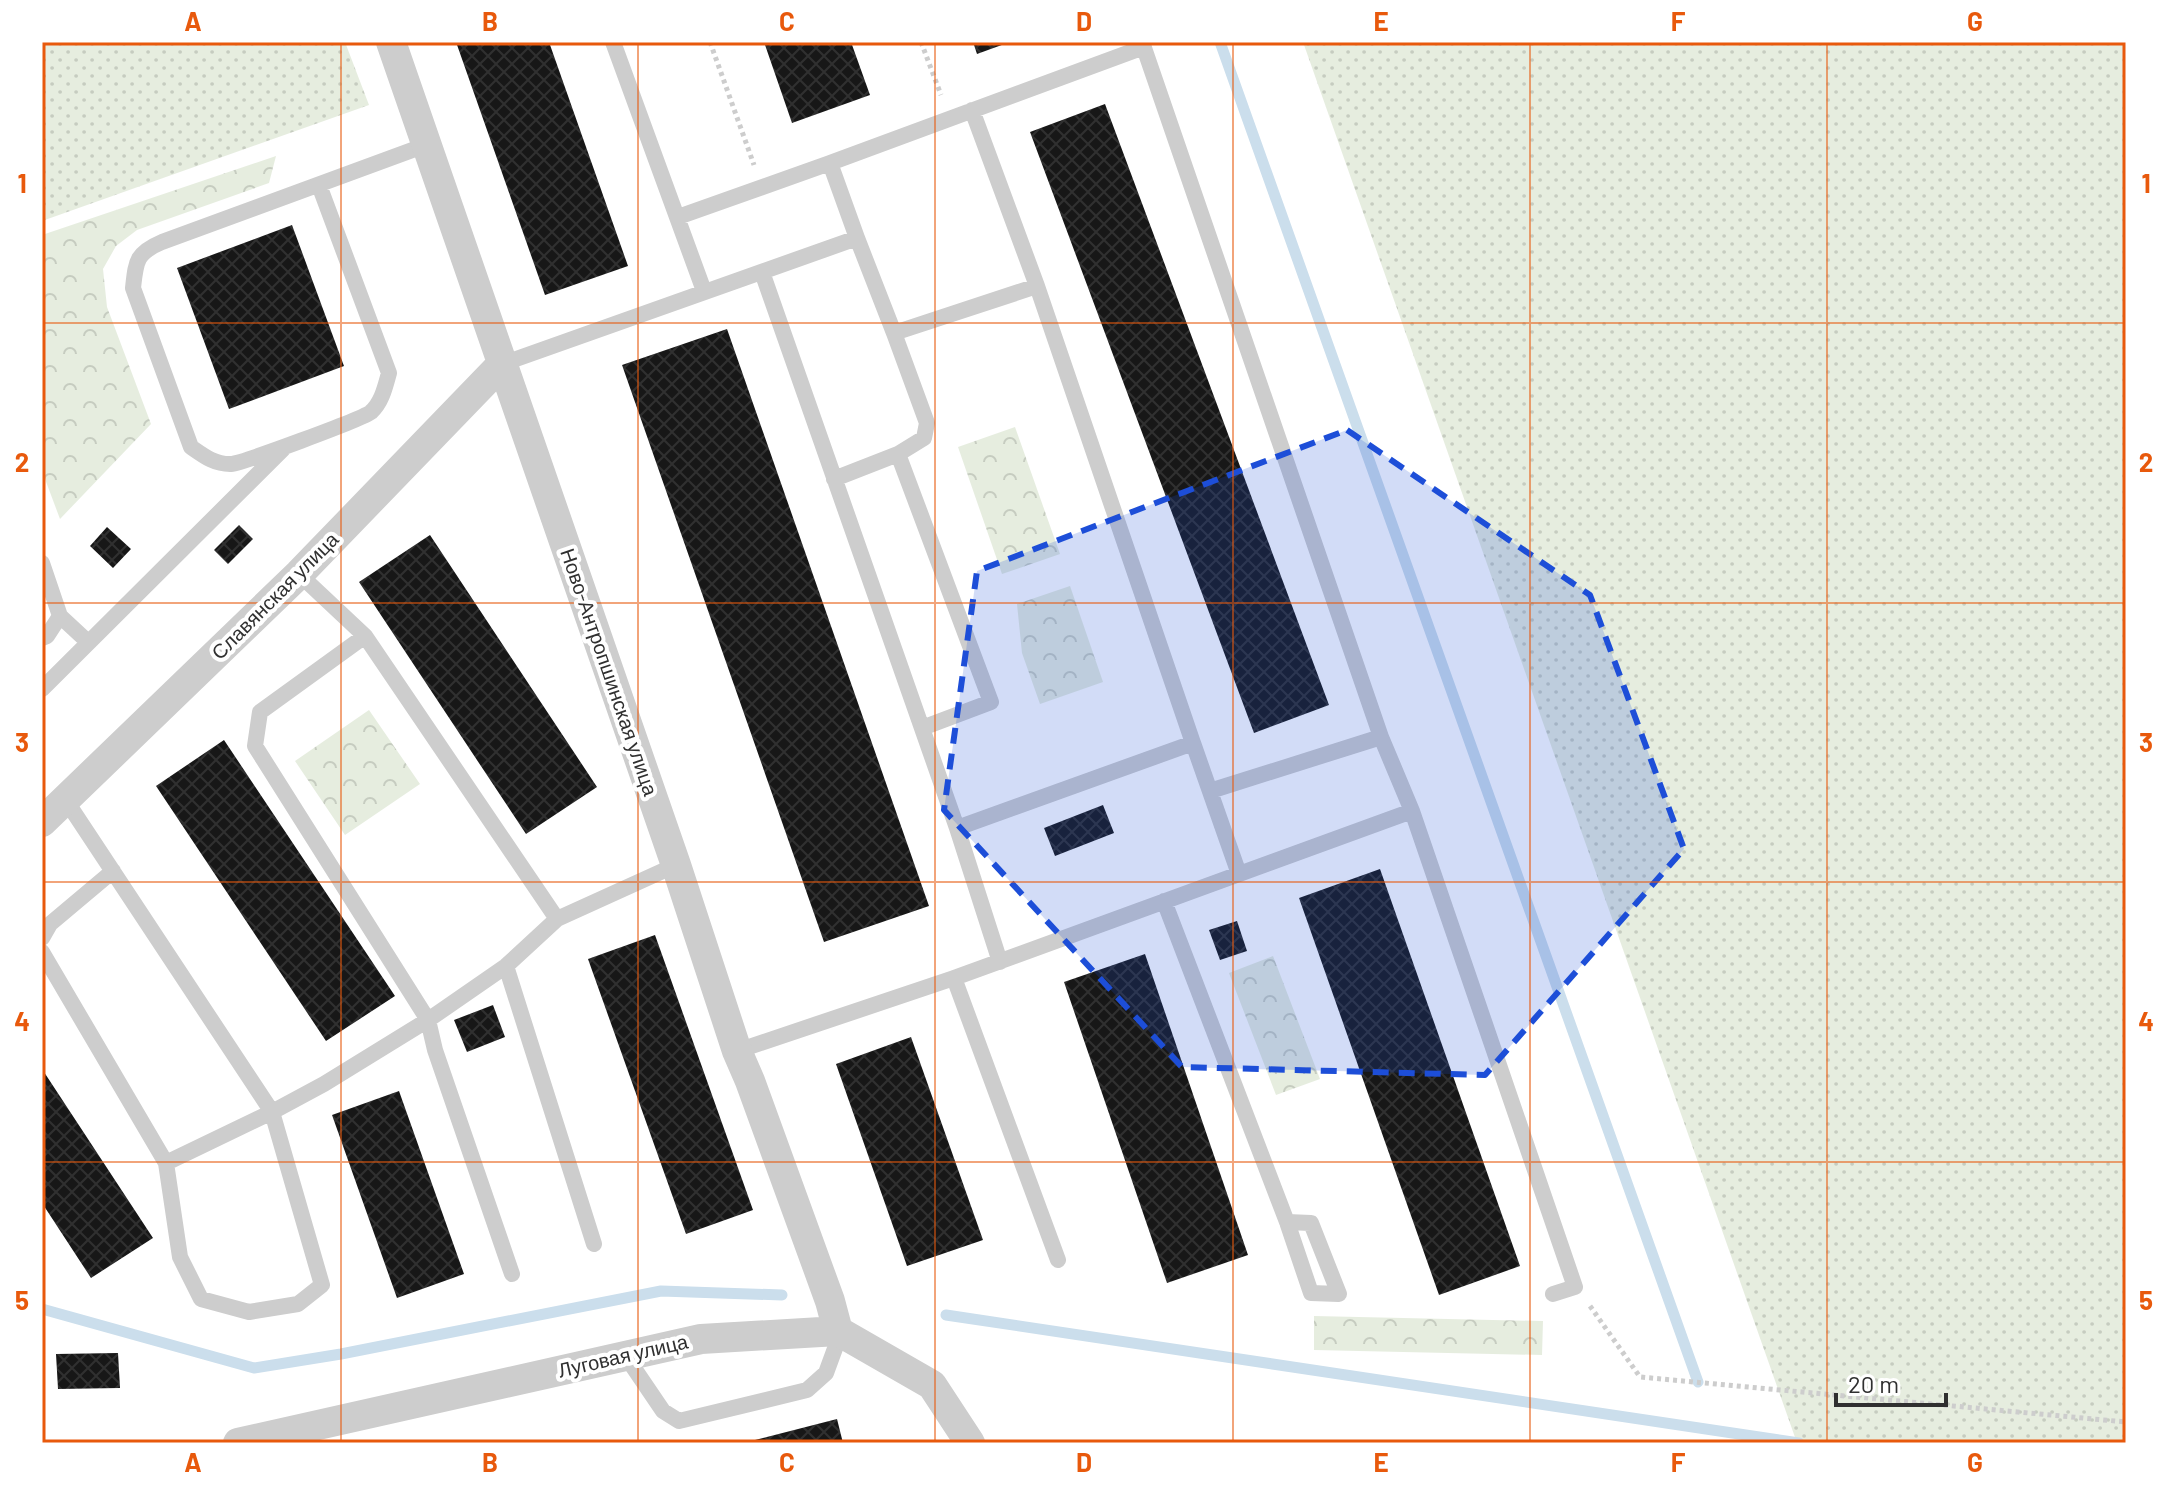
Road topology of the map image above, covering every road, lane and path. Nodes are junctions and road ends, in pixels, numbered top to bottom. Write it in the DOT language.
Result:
graph roads {
  1 [pos="391,42"];
  2 [pos="613,42"];
  3 [pos="710,42"];
  4 [pos="921,42"];
  5 [pos="1143,44"];
  6 [pos="972,110"];
  7 [pos="949,119"];
  8 [pos="426,145"];
  9 [pos="830,163"];
  10 [pos="319,185"];
  11 [pos="762,187"];
  12 [pos="678,217"];
  13 [pos="857,238"];
  14 [pos="762,272"];
  15 [pos="1037,286"];
  16 [pos="704,291"];
  17 [pos="894,333"];
  18 [pos="502,364"];
  19 [pos="287,445"];
  20 [pos="898,454"];
  21 [pos="834,479"];
  22 [pos="42,563"];
  23 [pos="299,574"];
  24 [pos="60,616"];
  25 [pos="365,636"];
  26 [pos="42,638"];
  27 [pos="88,642"];
  28 [pos="42,689"];
  29 [pos="922,728"];
  30 [pos="1381,737"];
  31 [pos="1193,743"];
  32 [pos="1210,791"];
  33 [pos="65,799"];
  34 [pos="1412,811"];
  35 [pos="42,822"];
  36 [pos="957,828"];
  37 [pos="676,865"];
  38 [pos="113,871"];
  39 [pos="1239,874"];
  40 [pos="1164,901"];
  41 [pos="557,919"];
  42 [pos="42,938"];
  43 [pos="42,952"];
  44 [pos="1000,962"];
  45 [pos="506,966"];
  46 [pos="954,978"];
  47 [pos="428,1020"];
  48 [pos="737,1051"];
  49 [pos="272,1112"];
  50 [pos="166,1163"];
  51 [pos="1287,1222"];
  52 [pos="594,1244"];
  53 [pos="1058,1260"];
  54 [pos="512,1274"];
  55 [pos="1575,1287"];
  56 [pos="1553,1294"];
  57 [pos="838,1331"];
  58 [pos="625,1355"];
  59 [pos="2126,1422"];
  60 [pos="238,1443"];
  61 [pos="970,1443"];
  1 -- 8 [label="street, Ново-Антропшинская улица"];
  2 -- 12 [label="lane"];
  3 -- 11 [label="path"];
  4 -- 7 [label="path"];
  5 -- 6 [label="lane"];
  5 -- 30 [label="lane"];
  6 -- 7 [label="lane"];
  6 -- 15 [label="lane"];
  7 -- 9 [label="lane"];
  8 -- 10 [label="lane"];
  8 -- 18 [label="street, Ново-Антропшинская улица"];
  9 -- 11 [label="lane"];
  9 -- 13 [label="lane"];
  10 -- 19 [label="lane"];
  10 -- 19 [label="lane"];
  11 -- 12 [label="lane"];
  12 -- 16 [label="lane"];
  13 -- 14 [label="lane"];
  13 -- 17 [label="lane"];
  14 -- 16 [label="lane"];
  14 -- 21 [label="lane"];
  15 -- 17 [label="lane"];
  15 -- 31 [label="lane"];
  16 -- 18 [label="lane"];
  17 -- 20 [label="lane"];
  18 -- 23 [label="street, Славянская улица"];
  18 -- 37 [label="street, Ново-Антропшинская улица"];
  19 -- 27 [label="lane"];
  20 -- 21 [label="lane"];
  20 -- 29 [label="lane"];
  21 -- 29 [label="lane"];
  22 -- 24 [label="lane"];
  23 -- 25 [label="lane"];
  23 -- 33 [label="street, Славянская улица"];
  24 -- 26 [label="lane"];
  24 -- 27 [label="lane"];
  25 -- 41 [label="lane"];
  25 -- 47 [label="lane"];
  27 -- 28 [label="lane"];
  29 -- 36 [label="lane"];
  30 -- 32 [label="lane"];
  30 -- 34 [label="lane"];
  31 -- 32 [label="lane"];
  31 -- 36 [label="lane"];
  32 -- 39 [label="lane"];
  33 -- 35 [label="street, Славянская улица"];
  33 -- 38 [label="lane"];
  34 -- 39 [label="lane"];
  34 -- 55 [label="lane"];
  36 -- 44 [label="lane"];
  37 -- 41 [label="lane"];
  37 -- 48 [label="street, Ново-Антропшинская улица"];
  38 -- 42 [label="lane"];
  38 -- 49 [label="lane"];
  39 -- 40 [label="lane"];
  40 -- 44 [label="lane"];
  40 -- 51 [label="lane"];
  41 -- 45 [label="lane"];
  43 -- 50 [label="lane"];
  44 -- 46 [label="lane"];
  45 -- 47 [label="lane"];
  45 -- 52 [label="lane"];
  46 -- 48 [label="lane"];
  46 -- 53 [label="lane"];
  47 -- 49 [label="lane"];
  47 -- 54 [label="lane"];
  48 -- 57 [label="street, Ново-Антропшинская улица"];
  49 -- 50 [label="lane"];
  49 -- 50 [label="lane"];
  51 -- 51 [label="lane"];
  55 -- 56 [label="lane"];
  55 -- 59 [label="path"];
  57 -- 58 [label="street, Луговая улица"];
  57 -- 58 [label="lane"];
  57 -- 61 [label="street"];
  58 -- 60 [label="street, Луговая улица"];
}
